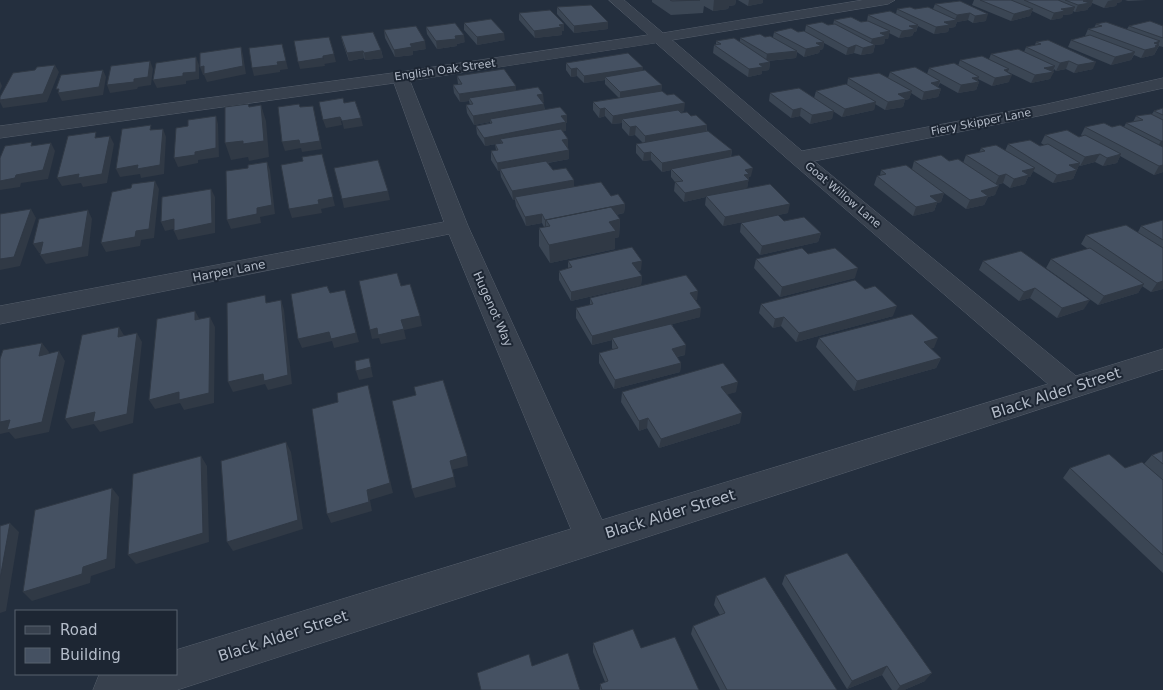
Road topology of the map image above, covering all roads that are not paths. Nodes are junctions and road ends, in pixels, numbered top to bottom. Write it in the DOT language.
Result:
graph roads {
  1 [pos="616,0"];
  2 [pos="888,0"];
  3 [pos="660,38"];
  4 [pos="400,76"];
  5 [pos="1163,83"];
  6 [pos="0,132"];
  7 [pos="798,158"];
  8 [pos="457,226"];
  9 [pos="0,315"];
  10 [pos="1163,359"];
  11 [pos="1072,388"];
  12 [pos="593,538"];
  13 [pos="178,669"];
  14 [pos="162,675"];
  15 [pos="114,690"];
  1 -- 3 [label="street, Goat Willow Lane"];
  2 -- 3 [label="street, English Oak Street"];
  3 -- 4 [label="street, English Oak Street"];
  3 -- 7 [label="street, Goat Willow Lane"];
  4 -- 6 [label="street, English Oak Street"];
  4 -- 8 [label="street, Hugenot Way"];
  5 -- 7 [label="street, Fiery Skipper Lane"];
  7 -- 11 [label="street, Goat Willow Lane"];
  8 -- 9 [label="street, Harper Lane"];
  8 -- 12 [label="street, Hugenot Way"];
  10 -- 11 [label="street, Black Alder Street"];
  11 -- 12 [label="street, Black Alder Street"];
  12 -- 13 [label="street, Black Alder Street"];
  14 -- 15 [label="street"];
}
